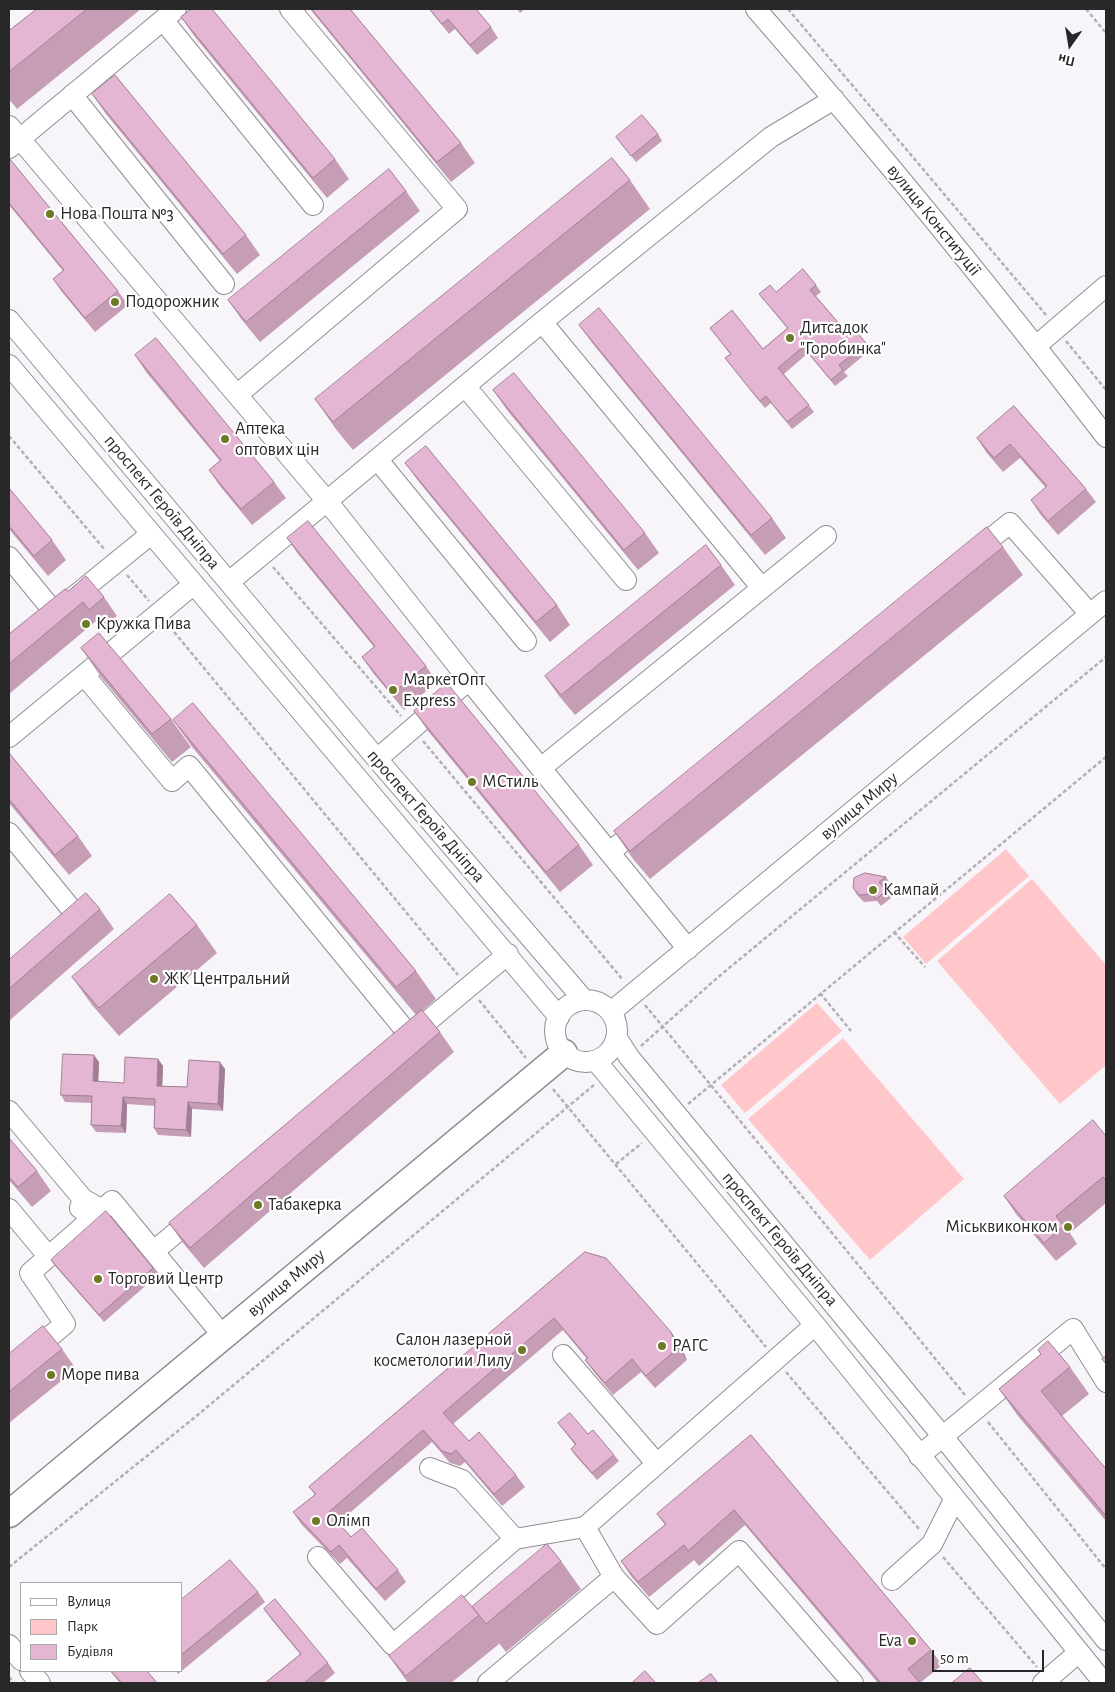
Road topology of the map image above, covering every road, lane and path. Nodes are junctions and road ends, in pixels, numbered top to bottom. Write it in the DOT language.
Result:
graph roads {
  1 [pos="290,9"];
  2 [pos="756,9"];
  3 [pos="788,9"];
  4 [pos="1086,9"];
  5 [pos="170,14"];
  6 [pos="1106,33"];
  7 [pos="72,95"];
  8 [pos="834,99"];
  9 [pos="12,138"];
  10 [pos="314,204"];
  11 [pos="224,284"];
  12 [pos="1106,286"];
  13 [pos="9,320"];
  14 [pos="542,322"];
  15 [pos="1056,328"];
  16 [pos="1036,346"];
  17 [pos="9,365"];
  18 [pos="465,386"];
  19 [pos="1106,390"];
  20 [pos="237,396"];
  21 [pos="74,397"];
  22 [pos="51,416"];
  23 [pos="1106,437"];
  24 [pos="377,459"];
  25 [pos="327,501"];
  26 [pos="151,534"];
  27 [pos="826,536"];
  28 [pos="9,557"];
  29 [pos="270,564"];
  30 [pos="956,567"];
  31 [pos="626,580"];
  32 [pos="229,582"];
  33 [pos="194,584"];
  34 [pos="761,587"];
  35 [pos="1106,601"];
  36 [pos="1090,614"];
  37 [pos="269,630"];
  38 [pos="526,641"];
  39 [pos="247,647"];
  40 [pos="1106,657"];
  41 [pos="84,675"];
  42 [pos="469,680"];
  43 [pos="412,729"];
  44 [pos="9,737"];
  45 [pos="1106,757"];
  46 [pos="377,759"];
  47 [pos="541,768"];
  48 [pos="656,814"];
  49 [pos="9,833"];
  50 [pos="610,852"];
  51 [pos="894,932"];
  52 [pos="54,936"];
  53 [pos="688,949"];
  54 [pos="508,954"];
  55 [pos="925,967"];
  56 [pos="634,993"];
  57 [pos="820,993"];
  58 [pos="584,1000"];
  59 [pos="612,1012"];
  60 [pos="559,1017"];
  61 [pos="662,1027"];
  62 [pos="851,1031"];
  63 [pos="616,1038"];
  64 [pos="564,1053"];
  65 [pos="629,1057"];
  66 [pos="602,1067"];
  67 [pos="710,1085"];
  68 [pos="9,1112"];
  69 [pos="677,1114"];
  70 [pos="655,1132"];
  71 [pos="616,1164"];
  72 [pos="214,1201"];
  73 [pos="9,1209"];
  74 [pos="93,1218"];
  75 [pos="154,1251"];
  76 [pos="48,1256"];
  77 [pos="814,1325"];
  78 [pos="223,1336"];
  79 [pos="563,1355"];
  80 [pos="9,1370"];
  81 [pos="1106,1382"];
  82 [pos="978,1410"];
  83 [pos="944,1438"];
  84 [pos="919,1456"];
  85 [pos="656,1464"];
  86 [pos="430,1468"];
  87 [pos="954,1500"];
  88 [pos="9,1514"];
  89 [pos="585,1527"];
  90 [pos="515,1539"];
  91 [pos="318,1556"];
  92 [pos="9,1567"];
  93 [pos="1106,1570"];
  94 [pos="614,1577"];
  95 [pos="892,1580"];
  96 [pos="1093,1624"];
  97 [pos="1106,1640"];
  98 [pos="9,1644"];
  99 [pos="1074,1648"];
  100 [pos="20,1659"];
  101 [pos="31,1672"];
  102 [pos="9,1677"];
  103 [pos="14,1683"];
  104 [pos="40,1683"];
  105 [pos="488,1683"];
  106 [pos="853,1683"];
  107 [pos="1043,1683"];
  108 [pos="1104,1683"];
  1 -- 20 [label="street"];
  2 -- 8 [label="street, вулиця Конституції"];
  3 -- 15 [label="path"];
  4 -- 6 [label="path"];
  5 -- 7 [label="street"];
  5 -- 10 [label="street"];
  7 -- 9 [label="street"];
  7 -- 11 [label="street"];
  8 -- 14 [label="street"];
  8 -- 16 [label="street, вулиця Конституції"];
  9 -- 20 [label="street"];
  12 -- 15 [label="street"];
  13 -- 21 [label="street, проспект Героїв Дніпра"];
  14 -- 18 [label="street"];
  14 -- 34 [label="street"];
  15 -- 16 [label="street"];
  15 -- 19 [label="path"];
  16 -- 23 [label="street, вулиця Конституції"];
  17 -- 22 [label="street, проспект Героїв Дніпра"];
  18 -- 24 [label="street"];
  18 -- 31 [label="street"];
  20 -- 25 [label="street"];
  21 -- 22 [label="street"];
  21 -- 32 [label="street, проспект Героїв Дніпра"];
  22 -- 26 [label="street, проспект Героїв Дніпра"];
  24 -- 25 [label="street"];
  24 -- 38 [label="street"];
  25 -- 32 [label="street"];
  25 -- 42 [label="street"];
  26 -- 28 [label="street"];
  26 -- 33 [label="street, проспект Героїв Дніпра"];
  27 -- 34 [label="street"];
  29 -- 43 [label="path"];
  30 -- 36 [label="street"];
  32 -- 37 [label="street, проспект Героїв Дніпра"];
  33 -- 39 [label="street, проспект Героїв Дніпра"];
  33 -- 41 [label="street"];
  34 -- 47 [label="street"];
  35 -- 36 [label="street, вулиця Миру"];
  36 -- 53 [label="street, вулиця Миру"];
  37 -- 39 [label="street"];
  37 -- 46 [label="street, проспект Героїв Дніпра"];
  39 -- 54 [label="street, проспект Героїв Дніпра"];
  40 -- 61 [label="path"];
  41 -- 44 [label="street"];
  41 -- 54 [label="street"];
  42 -- 43 [label="street"];
  42 -- 47 [label="street"];
  43 -- 46 [label="street"];
  43 -- 56 [label="path"];
  45 -- 51 [label="path"];
  46 -- 58 [label="street, проспект Героїв Дніпра"];
  47 -- 50 [label="street"];
  48 -- 50 [label="street"];
  49 -- 52 [label="street"];
  50 -- 53 [label="street"];
  51 -- 55 [label="path"];
  51 -- 57 [label="path"];
  53 -- 56 [label="street, вулиця Миру"];
  54 -- 60 [label="street, проспект Героїв Дніпра"];
  56 -- 59 [label="street, вулиця Миру"];
  56 -- 61 [label="path"];
  57 -- 62 [label="path"];
  57 -- 67 [label="path"];
  58 -- 59 [label="street"];
  58 -- 60 [label="street"];
  59 -- 63 [label="street"];
  60 -- 64 [label="street"];
  61 -- 65 [label="path"];
  61 -- 67 [label="path"];
  63 -- 65 [label="street, проспект Героїв Дніпра"];
  63 -- 66 [label="street"];
  64 -- 66 [label="street"];
  64 -- 78 [label="main road, вулиця Миру"];
  65 -- 69 [label="street, проспект Героїв Дніпра"];
  66 -- 70 [label="street, проспект Героїв Дніпра"];
  66 -- 92 [label="path"];
  67 -- 69 [label="path"];
  67 -- 82 [label="path"];
  68 -- 74 [label="street"];
  69 -- 83 [label="street, проспект Героїв Дніпра"];
  70 -- 71 [label="path"];
  70 -- 77 [label="street, проспект Героїв Дніпра"];
  72 -- 75 [label="street"];
  73 -- 76 [label="street"];
  74 -- 75 [label="street"];
  74 -- 76 [label="street"];
  75 -- 78 [label="street"];
  76 -- 80 [label="street"];
  77 -- 84 [label="street, проспект Героїв Дніпра"];
  77 -- 85 [label="street"];
  78 -- 88 [label="main road, вулиця Миру"];
  79 -- 85 [label="street"];
  81 -- 82 [label="street"];
  82 -- 83 [label="street"];
  82 -- 93 [label="path"];
  83 -- 84 [label="street"];
  83 -- 96 [label="street, проспект Героїв Дніпра"];
  84 -- 87 [label="street, проспект Героїв Дніпра"];
  85 -- 89 [label="street"];
  86 -- 90 [label="street"];
  87 -- 95 [label="street"];
  87 -- 99 [label="street, проспект Героїв Дніпра"];
  89 -- 90 [label="street"];
  89 -- 94 [label="street"];
  90 -- 91 [label="street"];
  94 -- 105 [label="street"];
  94 -- 106 [label="street"];
  96 -- 97 [label="street, проспект Героїв Дніпра"];
  96 -- 99 [label="street"];
  98 -- 100 [label="street"];
  99 -- 107 [label="street"];
  99 -- 108 [label="street, проспект Героїв Дніпра"];
  101 -- 104 [label="street"];
  102 -- 103 [label="path"];
}
